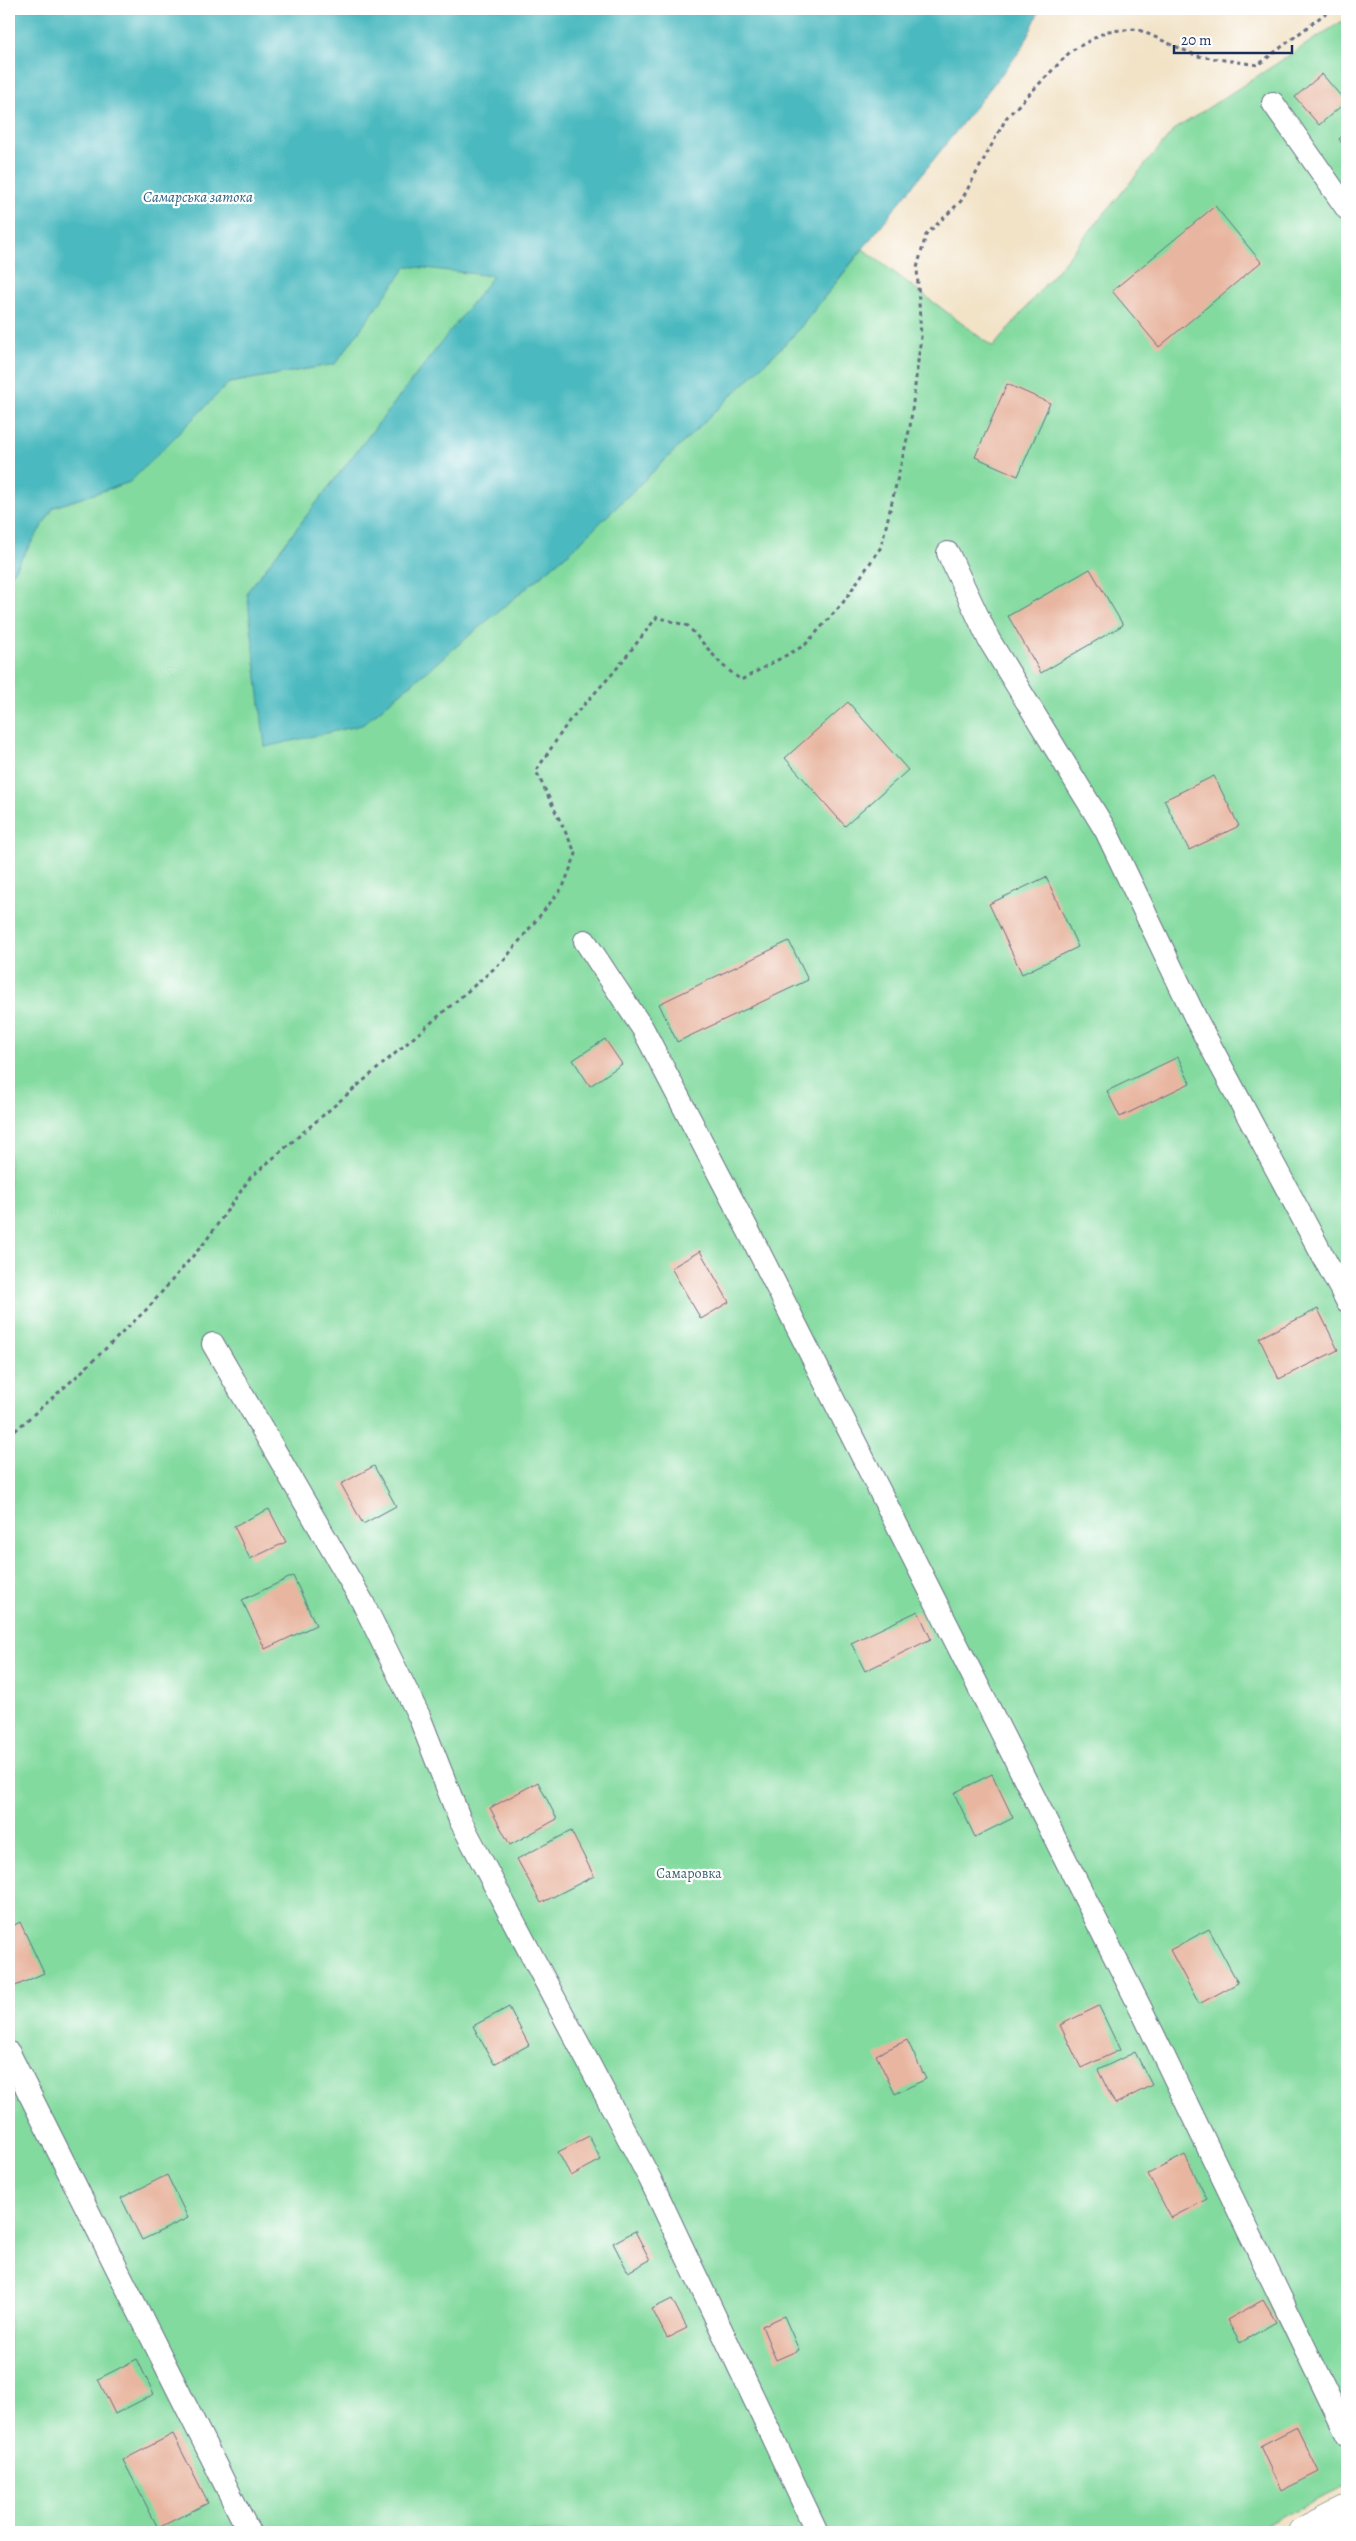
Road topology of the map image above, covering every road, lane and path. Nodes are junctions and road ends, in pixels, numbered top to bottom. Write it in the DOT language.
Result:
graph roads {
  1 [pos="1331,9"];
  2 [pos="1273,103"];
  3 [pos="1347,209"];
  4 [pos="948,553"];
  5 [pos="586,941"];
  6 [pos="1347,1301"];
  7 [pos="213,1344"];
  8 [pos="9,1436"];
  9 [pos="9,2052"];
  10 [pos="1347,2435"];
  11 [pos="1347,2509"];
  12 [pos="249,2532"];
  13 [pos="817,2532"];
  14 [pos="1302,2532"];
  1 -- 8 [label="path"];
  2 -- 3 [label="lane"];
  4 -- 6 [label="lane"];
  5 -- 10 [label="lane"];
  7 -- 13 [label="lane"];
  9 -- 12 [label="lane"];
  11 -- 14 [label="street"];
}
